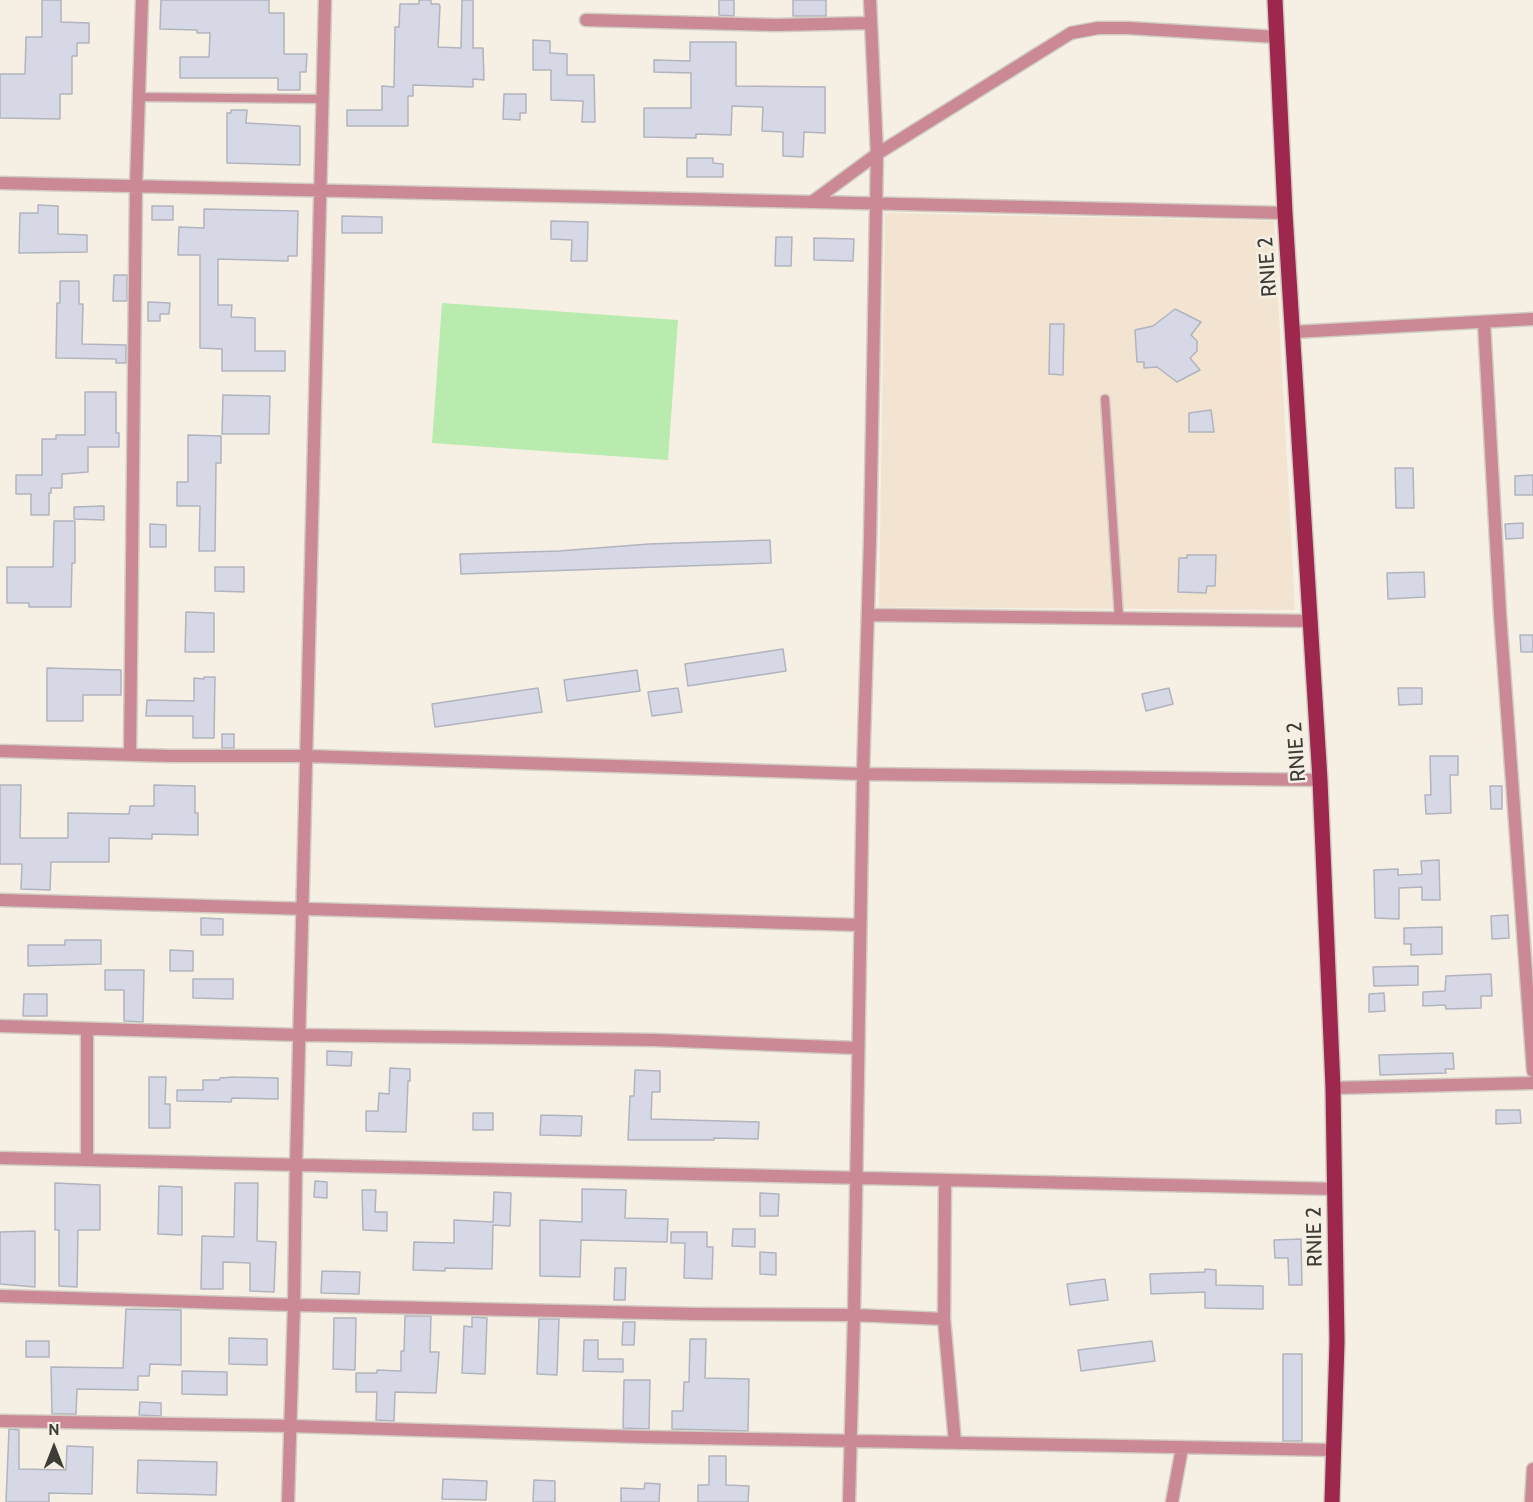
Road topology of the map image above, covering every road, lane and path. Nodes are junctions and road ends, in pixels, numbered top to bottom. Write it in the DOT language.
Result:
graph roads {
  1 [pos="142,0"];
  2 [pos="325,0"];
  3 [pos="870,0"];
  4 [pos="1275,0"];
  5 [pos="586,20"];
  6 [pos="871,23"];
  7 [pos="1278,37"];
  8 [pos="139,97"];
  9 [pos="323,99"];
  10 [pos="877,154"];
  11 [pos="0,183"];
  12 [pos="136,186"];
  13 [pos="319,190"];
  14 [pos="812,202"];
  15 [pos="876,203"];
  16 [pos="1286,213"];
  17 [pos="1533,319"];
  18 [pos="1484,322"];
  19 [pos="1293,332"];
  20 [pos="1105,399"];
  21 [pos="868,615"];
  22 [pos="1119,618"];
  23 [pos="1310,621"];
  24 [pos="0,751"];
  25 [pos="130,754"];
  26 [pos="306,756"];
  27 [pos="863,774"];
  28 [pos="1320,780"];
  29 [pos="0,900"];
  30 [pos="302,909"];
  31 [pos="860,925"];
  32 [pos="0,1026"];
  33 [pos="87,1029"];
  34 [pos="299,1035"];
  35 [pos="857,1047"];
  36 [pos="1533,1071"];
  37 [pos="1533,1083"];
  38 [pos="1333,1088"];
  39 [pos="0,1158"];
  40 [pos="87,1160"];
  41 [pos="296,1166"];
  42 [pos="855,1178"];
  43 [pos="945,1180"];
  44 [pos="1336,1189"];
  45 [pos="0,1296"];
  46 [pos="294,1305"];
  47 [pos="854,1315"];
  48 [pos="944,1319"];
  49 [pos="0,1421"];
  50 [pos="290,1426"];
  51 [pos="850,1441"];
  52 [pos="955,1443"];
  53 [pos="1182,1448"];
  54 [pos="1334,1450"];
  55 [pos="1533,1468"];
  56 [pos="288,1502"];
  57 [pos="849,1502"];
  58 [pos="1172,1502"];
  59 [pos="1332,1502"];
  60 [pos="1531,1502"];
  1 -- 8 [label="street"];
  2 -- 9 [label="street"];
  3 -- 6 [label="street"];
  4 -- 7 [label="main road, RNIE 2 / RNIE 2"];
  5 -- 6 [label="street"];
  6 -- 10 [label="street"];
  7 -- 10 [label="street"];
  7 -- 16 [label="main road, RNIE 2 / RNIE 2"];
  8 -- 9 [label="lane"];
  8 -- 12 [label="street"];
  9 -- 13 [label="street"];
  10 -- 14 [label="street"];
  10 -- 15 [label="street"];
  11 -- 12 [label="street"];
  12 -- 13 [label="street"];
  12 -- 25 [label="street"];
  13 -- 14 [label="street"];
  13 -- 26 [label="street"];
  14 -- 15 [label="street"];
  15 -- 16 [label="street"];
  15 -- 21 [label="street"];
  16 -- 19 [label="main road, RNIE 2 / RNIE 2"];
  17 -- 18 [label="street"];
  18 -- 19 [label="street"];
  18 -- 36 [label="street"];
  19 -- 23 [label="main road, RNIE 2 / RNIE 2"];
  20 -- 22 [label="lane"];
  21 -- 22 [label="street"];
  21 -- 27 [label="street"];
  22 -- 23 [label="street"];
  23 -- 28 [label="main road, RNIE 2 / RNIE 2"];
  24 -- 25 [label="street"];
  25 -- 26 [label="street"];
  26 -- 27 [label="street"];
  26 -- 30 [label="street"];
  27 -- 28 [label="street"];
  27 -- 31 [label="street"];
  28 -- 38 [label="main road, RNIE 2 / RNIE 2"];
  29 -- 30 [label="street"];
  30 -- 31 [label="street"];
  30 -- 34 [label="street"];
  31 -- 35 [label="street"];
  32 -- 33 [label="street"];
  33 -- 34 [label="street"];
  33 -- 40 [label="street"];
  34 -- 35 [label="street"];
  34 -- 41 [label="street"];
  35 -- 42 [label="street"];
  37 -- 38 [label="street"];
  38 -- 44 [label="main road, RNIE 2 / RNIE 2"];
  39 -- 40 [label="street"];
  40 -- 41 [label="street"];
  41 -- 42 [label="street"];
  41 -- 46 [label="street"];
  42 -- 43 [label="street"];
  42 -- 47 [label="street"];
  43 -- 44 [label="street"];
  43 -- 48 [label="street"];
  44 -- 54 [label="main road, RNIE 2 / RNIE 2"];
  45 -- 46 [label="street"];
  46 -- 47 [label="street"];
  46 -- 50 [label="street"];
  47 -- 48 [label="street"];
  47 -- 51 [label="street"];
  48 -- 52 [label="street"];
  49 -- 50 [label="street"];
  50 -- 51 [label="street"];
  50 -- 56 [label="street"];
  51 -- 52 [label="street"];
  51 -- 57 [label="street"];
  52 -- 53 [label="street"];
  53 -- 54 [label="street"];
  53 -- 58 [label="street"];
  54 -- 59 [label="main road, RNIE 2 / RNIE 2"];
  55 -- 60 [label="street"];
}
